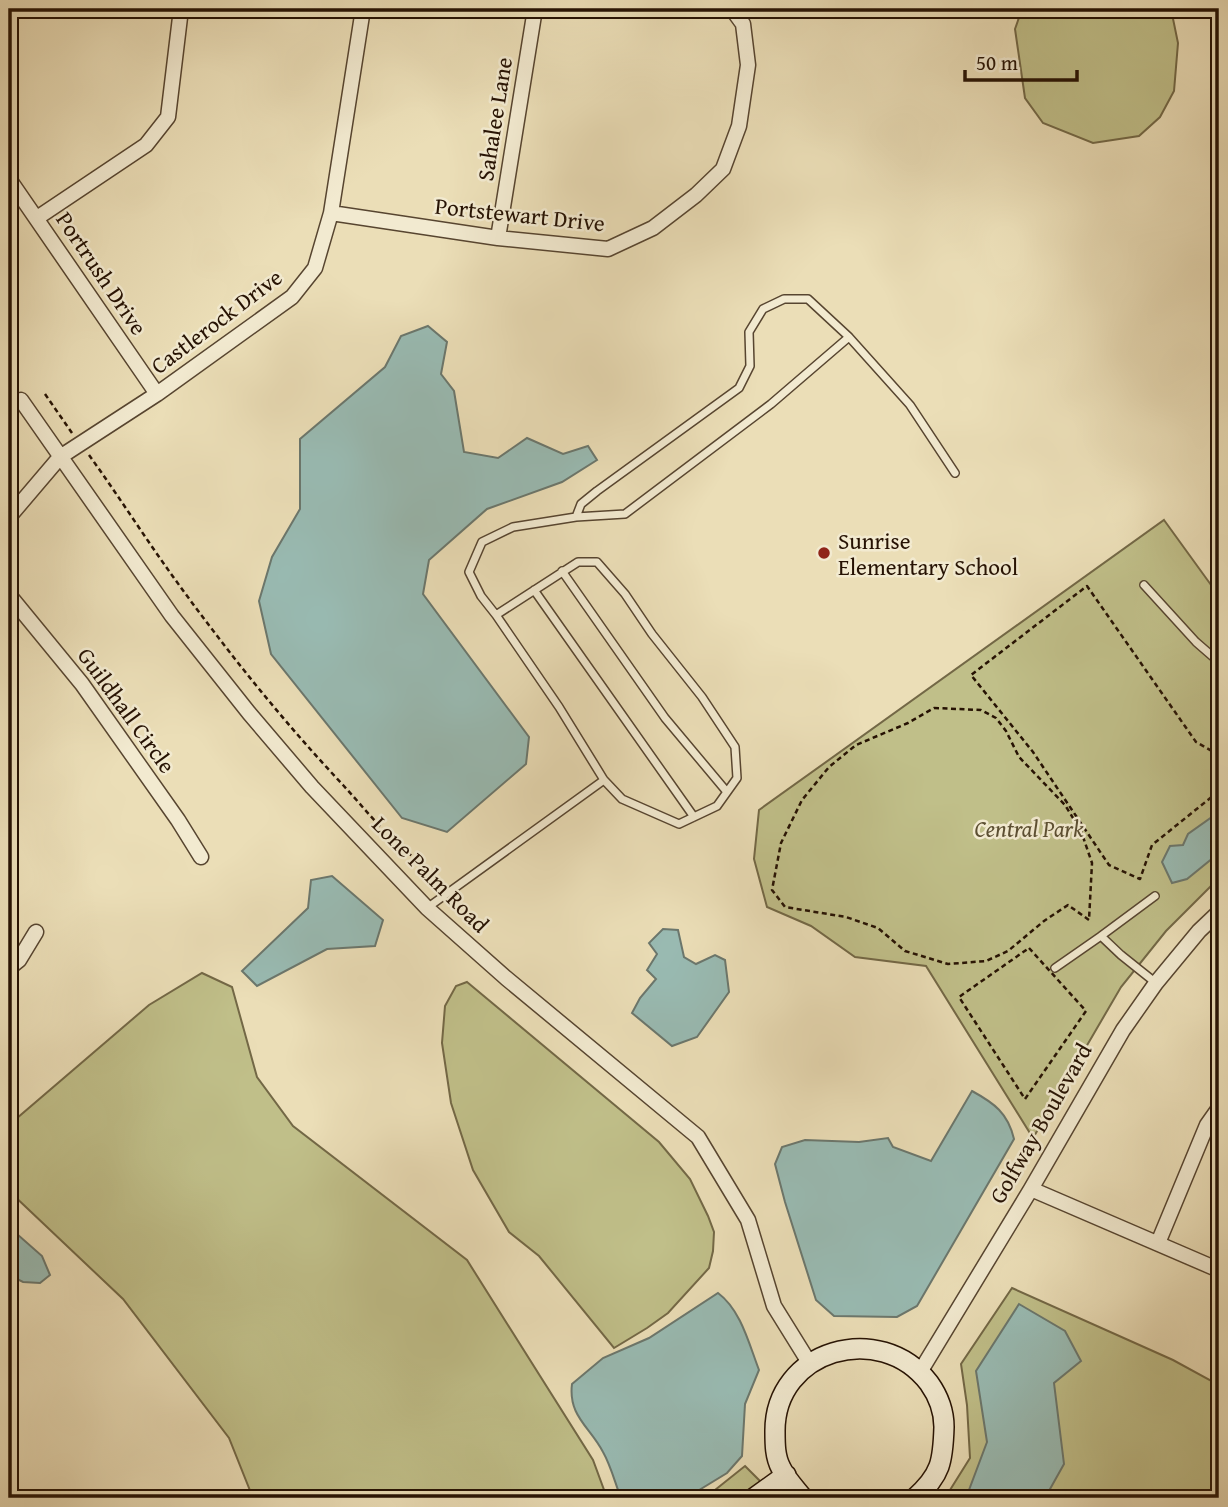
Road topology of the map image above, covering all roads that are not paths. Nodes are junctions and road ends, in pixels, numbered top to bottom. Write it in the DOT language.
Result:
graph roads {
  1 [pos="181,9"];
  2 [pos="363,9"];
  3 [pos="535,9"];
  4 [pos="732,9"];
  5 [pos="9,178"];
  6 [pos="331,213"];
  7 [pos="37,218"];
  8 [pos="498,238"];
  9 [pos="849,337"];
  10 [pos="157,394"];
  11 [pos="21,400"];
  12 [pos="60,457"];
  13 [pos="956,473"];
  14 [pos="9,517"];
  15 [pos="576,517"];
  16 [pos="562,571"];
  17 [pos="1144,585"];
  18 [pos="534,590"];
  19 [pos="9,595"];
  20 [pos="496,615"];
  21 [pos="1219,662"];
  22 [pos="604,780"];
  23 [pos="727,792"];
  24 [pos="694,817"];
  25 [pos="201,857"];
  26 [pos="1155,896"];
  27 [pos="427,908"];
  28 [pos="1219,912"];
  29 [pos="36,932"];
  30 [pos="1101,936"];
  31 [pos="9,968"];
  32 [pos="1055,968"];
  33 [pos="1156,983"];
  34 [pos="1219,1108"];
  35 [pos="1031,1189"];
  36 [pos="1157,1243"];
  37 [pos="1219,1270"];
  38 [pos="810,1364"];
  39 [pos="920,1372"];
  40 [pos="786,1475"];
  41 [pos="754,1498"];
  42 [pos="803,1498"];
  43 [pos="915,1498"];
  1 -- 7 [label="street"];
  2 -- 6 [label="street, Castlerock Drive"];
  3 -- 8 [label="street, Sahalee Lane"];
  4 -- 8 [label="street, Portstewart Drive"];
  5 -- 7 [label="street, Portrush Drive"];
  6 -- 8 [label="street, Portstewart Drive"];
  6 -- 10 [label="street, Castlerock Drive"];
  7 -- 10 [label="street, Portrush Drive"];
  9 -- 13 [label="lane"];
  9 -- 15 [label="lane"];
  9 -- 15 [label="lane"];
  10 -- 12 [label="street, Castlerock Drive"];
  11 -- 12 [label="street, Lone Palm Road"];
  12 -- 14 [label="street"];
  12 -- 27 [label="street, Lone Palm Road"];
  15 -- 20 [label="lane"];
  16 -- 18 [label="lane"];
  16 -- 23 [label="lane"];
  16 -- 23 [label="lane"];
  17 -- 21 [label="lane"];
  18 -- 20 [label="lane"];
  18 -- 24 [label="lane"];
  19 -- 25 [label="street, Guildhall Circle"];
  20 -- 22 [label="lane"];
  22 -- 24 [label="lane"];
  22 -- 27 [label="lane"];
  23 -- 24 [label="lane"];
  26 -- 30 [label="lane"];
  27 -- 38 [label="street, Lone Palm Road"];
  28 -- 33 [label="street, Golfway Boulevard"];
  29 -- 31 [label="street"];
  30 -- 32 [label="lane"];
  30 -- 33 [label="lane"];
  33 -- 35 [label="street, Golfway Boulevard"];
  34 -- 36 [label="street"];
  35 -- 36 [label="street"];
  35 -- 39 [label="street, Golfway Boulevard"];
  36 -- 37 [label="street"];
  38 -- 39 [label="street"];
  38 -- 40 [label="street"];
  39 -- 43 [label="street"];
  40 -- 41 [label="street"];
  40 -- 42 [label="street"];
}
